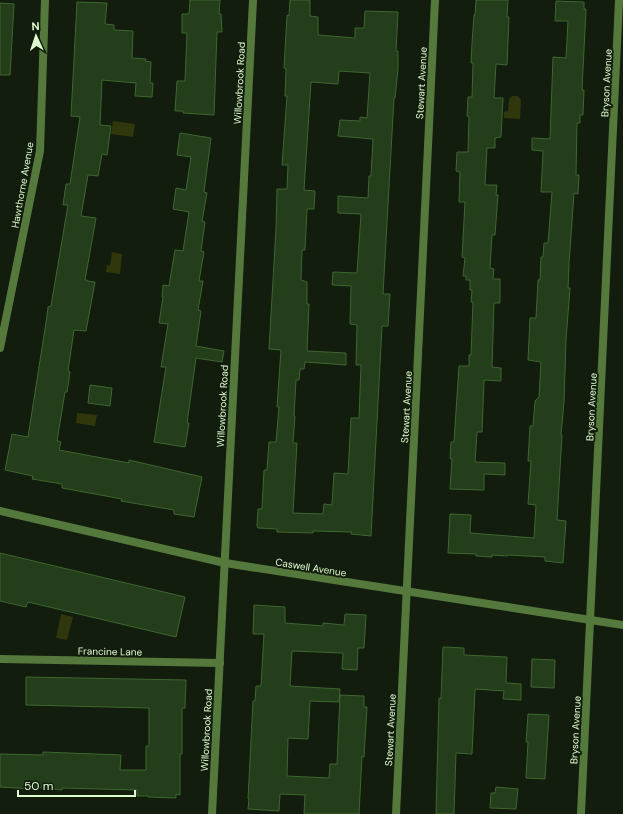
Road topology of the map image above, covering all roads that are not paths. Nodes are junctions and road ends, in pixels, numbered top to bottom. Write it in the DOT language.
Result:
graph roads {
  1 [pos="45,0"];
  2 [pos="253,0"];
  3 [pos="434,0"];
  4 [pos="619,0"];
  5 [pos="0,348"];
  6 [pos="0,511"];
  7 [pos="225,564"];
  8 [pos="407,592"];
  9 [pos="591,620"];
  10 [pos="623,625"];
  11 [pos="0,659"];
  12 [pos="220,663"];
  13 [pos="212,814"];
  14 [pos="396,814"];
  15 [pos="581,814"];
  1 -- 5 [label="street, Hawthorne Avenue"];
  2 -- 7 [label="street, Willowbrook Road"];
  3 -- 8 [label="street, Stewart Avenue"];
  4 -- 9 [label="street, Bryson Avenue"];
  6 -- 7 [label="street, Caswell Avenue"];
  7 -- 8 [label="street, Caswell Avenue"];
  7 -- 12 [label="street, Willowbrook Road"];
  8 -- 9 [label="street, Caswell Avenue"];
  8 -- 14 [label="street, Stewart Avenue"];
  9 -- 10 [label="street, Caswell Avenue"];
  9 -- 15 [label="street, Bryson Avenue"];
  11 -- 12 [label="street, Francine Lane"];
  12 -- 13 [label="street, Willowbrook Road"];
}
